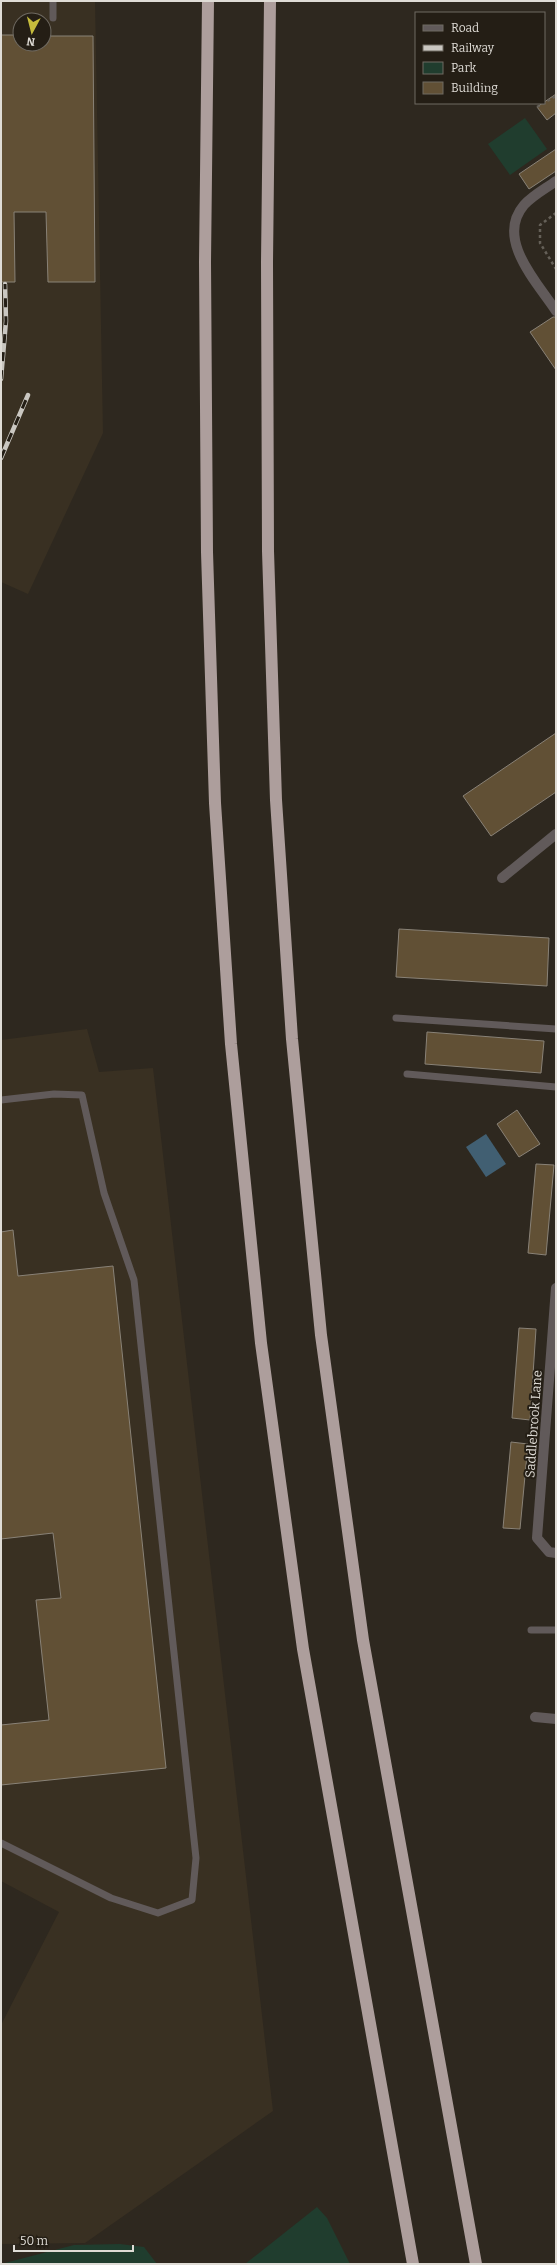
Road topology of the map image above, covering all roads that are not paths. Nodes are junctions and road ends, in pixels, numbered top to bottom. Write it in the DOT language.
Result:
graph roads {
  1 [pos="53,1"];
  2 [pos="208,1"];
  3 [pos="270,1"];
  4 [pos="53,18"];
  5 [pos="556,181"];
  6 [pos="556,310"];
  7 [pos="556,834"];
  8 [pos="502,878"];
  9 [pos="396,1018"];
  10 [pos="556,1029"];
  11 [pos="407,1074"];
  12 [pos="556,1087"];
  13 [pos="1,1100"];
  14 [pos="556,1288"];
  15 [pos="556,1553"];
  16 [pos="531,1630"];
  17 [pos="556,1630"];
  18 [pos="535,1717"];
  19 [pos="556,1719"];
  20 [pos="1,1843"];
  21 [pos="413,2264"];
  22 [pos="476,2264"];
  1 -- 4 [label="lane"];
  2 -- 21 [label="highway"];
  3 -- 22 [label="highway"];
  5 -- 6 [label="street"];
  7 -- 8 [label="street"];
  9 -- 10 [label="lane"];
  11 -- 12 [label="lane"];
  13 -- 20 [label="lane"];
  14 -- 15 [label="street, Saddlebrook Lane"];
  16 -- 17 [label="lane"];
  18 -- 19 [label="street"];
}
